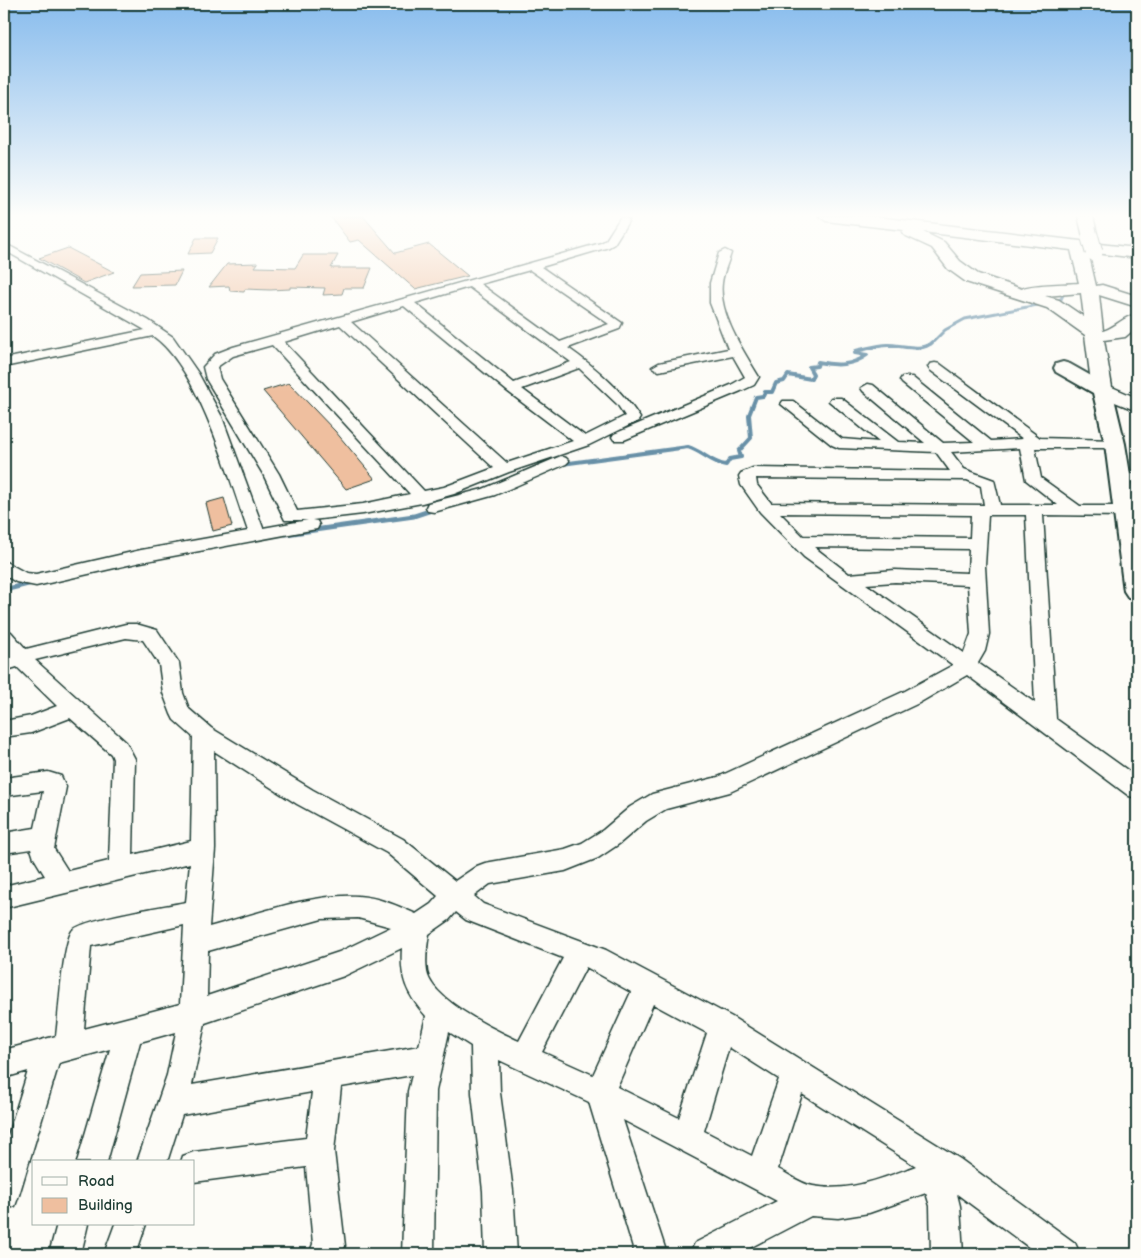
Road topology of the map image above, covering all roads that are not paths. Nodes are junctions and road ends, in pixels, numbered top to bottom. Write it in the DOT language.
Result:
graph roads {
  1 [pos="56,275"];
  2 [pos="503,275"];
  3 [pos="544,275"];
  4 [pos="719,275"];
  5 [pos="966,275"];
  6 [pos="980,275"];
  7 [pos="1092,275"];
  8 [pos="471,283"];
  9 [pos="1095,289"];
  10 [pos="406,302"];
  11 [pos="1137,302"];
  12 [pos="343,321"];
  13 [pos="1135,322"];
  14 [pos="157,331"];
  15 [pos="1101,334"];
  16 [pos="275,340"];
  17 [pos="558,347"];
  18 [pos="737,352"];
  19 [pos="4,363"];
  20 [pos="581,363"];
  21 [pos="659,367"];
  22 [pos="935,367"];
  23 [pos="907,380"];
  24 [pos="512,388"];
  25 [pos="868,388"];
  26 [pos="1108,388"];
  27 [pos="1137,395"];
  28 [pos="836,401"];
  29 [pos="788,404"];
  30 [pos="1137,406"];
  31 [pos="584,442"];
  32 [pos="1032,443"];
  33 [pos="1115,444"];
  34 [pos="894,446"];
  35 [pos="988,446"];
  36 [pos="940,448"];
  37 [pos="504,469"];
  38 [pos="966,476"];
  39 [pos="1135,478"];
  40 [pos="422,498"];
  41 [pos="766,508"];
  42 [pos="986,509"];
  43 [pos="1034,509"];
  44 [pos="1131,509"];
  45 [pos="1075,510"];
  46 [pos="257,534"];
  47 [pos="798,541"];
  48 [pos="978,544"];
  49 [pos="4,567"];
  50 [pos="977,579"];
  51 [pos="846,580"];
  52 [pos="1137,591"];
  53 [pos="4,637"];
  54 [pos="12,661"];
  55 [pos="967,666"];
  56 [pos="72,707"];
  57 [pos="1046,722"];
  58 [pos="4,729"];
  59 [pos="204,734"];
  60 [pos="4,787"];
  61 [pos="1137,789"];
  62 [pos="43,837"];
  63 [pos="4,843"];
  64 [pos="203,849"];
  65 [pos="121,869"];
  66 [pos="62,882"];
  67 [pos="455,895"];
  68 [pos="4,897"];
  69 [pos="197,911"];
  70 [pos="417,927"];
  71 [pos="196,942"];
  72 [pos="580,952"];
  73 [pos="647,986"];
  74 [pos="440,1012"];
  75 [pos="192,1014"];
  76 [pos="722,1027"];
  77 [pos="129,1031"];
  78 [pos="485,1038"];
  79 [pos="58,1050"];
  80 [pos="525,1057"];
  81 [pos="428,1058"];
  82 [pos="4,1064"];
  83 [pos="795,1073"];
  84 [pos="328,1077"];
  85 [pos="600,1093"];
  86 [pos="172,1103"];
  87 [pos="687,1138"];
  88 [pos="319,1151"];
  89 [pos="93,1160"];
  90 [pos="153,1160"];
  91 [pos="195,1167"];
  92 [pos="943,1172"];
  93 [pos="760,1177"];
  94 [pos="4,1195"];
  95 [pos="809,1201"];
  96 [pos="73,1226"];
  97 [pos="130,1226"];
  98 [pos="65,1254"];
  99 [pos="120,1254"];
  100 [pos="325,1254"];
  101 [pos="418,1254"];
  102 [pos="501,1254"];
  103 [pos="651,1254"];
  104 [pos="706,1254"];
  105 [pos="947,1254"];
  106 [pos="1064,1254"];
  1 -- 14 [label="street"];
  2 -- 8 [label="street"];
  3 -- 17 [label="street"];
  4 -- 18 [label="street"];
  5 -- 15 [label="main road"];
  6 -- 9 [label="main road"];
  7 -- 9 [label="main road"];
  8 -- 10 [label="street"];
  8 -- 17 [label="street"];
  9 -- 11 [label="main road"];
  9 -- 15 [label="main road"];
  10 -- 12 [label="street"];
  10 -- 24 [label="street"];
  12 -- 16 [label="street"];
  12 -- 37 [label="street"];
  13 -- 15 [label="main road"];
  14 -- 19 [label="street"];
  14 -- 46 [label="street"];
  15 -- 26 [label="main road"];
  16 -- 40 [label="street"];
  16 -- 40 [label="street"];
  17 -- 20 [label="street"];
  18 -- 21 [label="street"];
  18 -- 46 [label="street"];
  20 -- 24 [label="street"];
  20 -- 31 [label="street"];
  22 -- 32 [label="street"];
  23 -- 35 [label="street"];
  24 -- 31 [label="street"];
  25 -- 36 [label="street"];
  26 -- 27 [label="main road"];
  26 -- 30 [label="main road"];
  26 -- 33 [label="main road"];
  26 -- 39 [label="main road"];
  28 -- 34 [label="street"];
  29 -- 34 [label="street"];
  31 -- 37 [label="street"];
  32 -- 33 [label="street"];
  32 -- 35 [label="street"];
  32 -- 45 [label="street"];
  33 -- 44 [label="main road"];
  34 -- 36 [label="street"];
  35 -- 36 [label="street"];
  36 -- 38 [label="street"];
  37 -- 40 [label="street"];
  38 -- 41 [label="street"];
  38 -- 42 [label="street"];
  39 -- 44 [label="main road"];
  41 -- 42 [label="street"];
  41 -- 47 [label="street"];
  42 -- 43 [label="street"];
  42 -- 48 [label="street"];
  43 -- 45 [label="street"];
  43 -- 57 [label="street"];
  44 -- 45 [label="street"];
  44 -- 52 [label="main road"];
  46 -- 49 [label="street"];
  47 -- 48 [label="street"];
  47 -- 51 [label="street"];
  48 -- 50 [label="street"];
  50 -- 51 [label="street"];
  50 -- 55 [label="street"];
  51 -- 55 [label="street"];
  53 -- 54 [label="street"];
  54 -- 56 [label="street"];
  54 -- 59 [label="street"];
  55 -- 57 [label="street"];
  55 -- 67 [label="street"];
  56 -- 58 [label="street"];
  56 -- 65 [label="street"];
  57 -- 61 [label="street"];
  59 -- 64 [label="street"];
  59 -- 67 [label="street"];
  60 -- 62 [label="street"];
  62 -- 63 [label="street"];
  62 -- 66 [label="street"];
  64 -- 65 [label="street"];
  64 -- 69 [label="street"];
  65 -- 66 [label="street"];
  66 -- 68 [label="street"];
  67 -- 70 [label="street"];
  67 -- 72 [label="street"];
  69 -- 71 [label="street"];
  69 -- 79 [label="street"];
  70 -- 71 [label="street"];
  70 -- 74 [label="street"];
  70 -- 75 [label="street"];
  71 -- 75 [label="street"];
  72 -- 73 [label="street"];
  72 -- 80 [label="street"];
  73 -- 76 [label="street"];
  73 -- 85 [label="street"];
  74 -- 78 [label="street"];
  74 -- 81 [label="street"];
  75 -- 77 [label="street"];
  75 -- 86 [label="street"];
  76 -- 83 [label="street"];
  76 -- 87 [label="street"];
  77 -- 79 [label="street"];
  77 -- 89 [label="street"];
  78 -- 80 [label="street"];
  78 -- 102 [label="street"];
  79 -- 82 [label="street"];
  79 -- 94 [label="street"];
  80 -- 85 [label="street"];
  81 -- 84 [label="street"];
  81 -- 101 [label="street"];
  83 -- 92 [label="street"];
  83 -- 93 [label="street"];
  84 -- 86 [label="street"];
  84 -- 88 [label="street"];
  85 -- 87 [label="street"];
  85 -- 103 [label="street"];
  86 -- 90 [label="street"];
  87 -- 93 [label="street"];
  88 -- 91 [label="street"];
  88 -- 100 [label="street"];
  92 -- 95 [label="street"];
  92 -- 105 [label="street"];
  92 -- 106 [label="street"];
  93 -- 95 [label="street"];
  95 -- 104 [label="street"];
  96 -- 98 [label="street"];
  97 -- 99 [label="street"];
}
